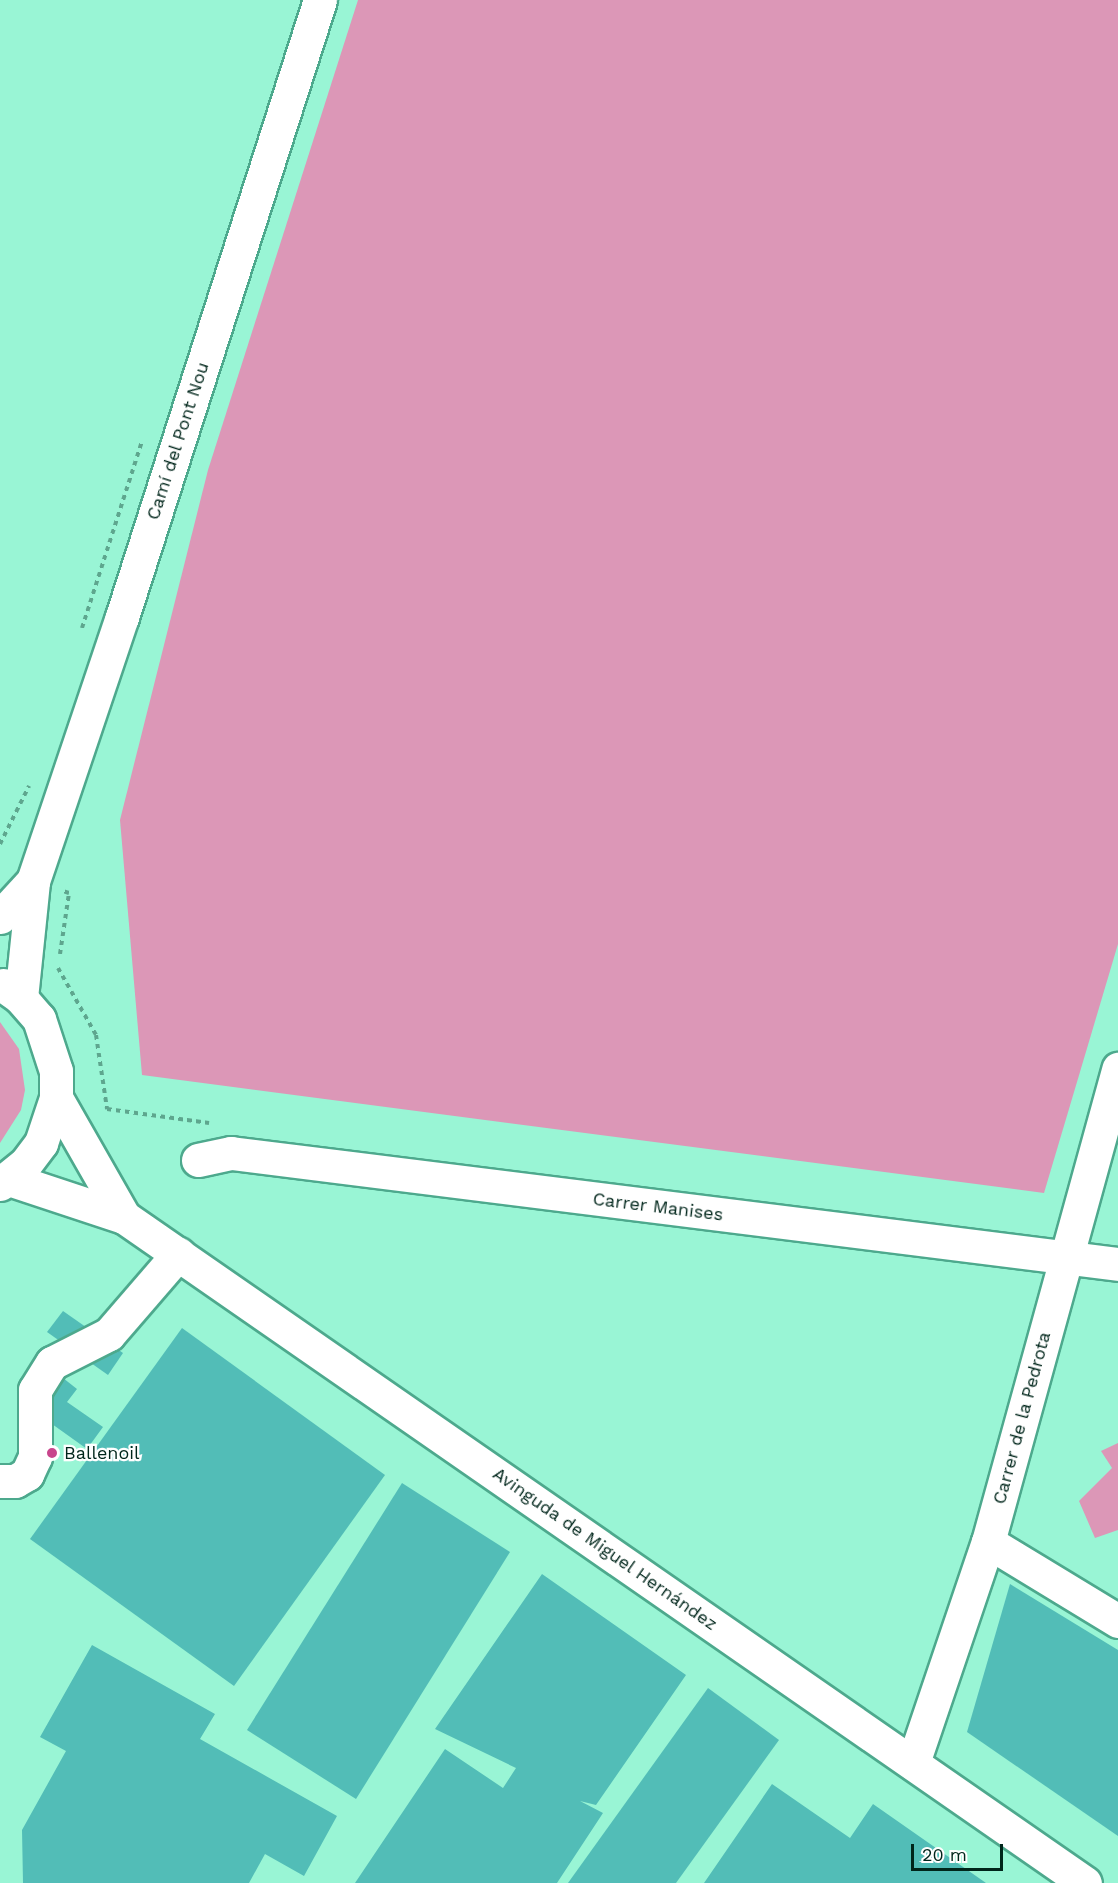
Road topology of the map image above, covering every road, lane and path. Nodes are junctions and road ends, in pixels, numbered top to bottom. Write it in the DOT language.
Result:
graph roads {
  1 [pos="320,0"];
  2 [pos="33,881"];
  3 [pos="0,917"];
  4 [pos="10,990"];
  5 [pos="1118,1069"];
  6 [pos="56,1098"];
  7 [pos="222,1124"];
  8 [pos="198,1160"];
  9 [pos="5,1181"];
  10 [pos="124,1217"];
  11 [pos="178,1254"];
  12 [pos="1065,1258"];
  13 [pos="1118,1264"];
  14 [pos="0,1481"];
  15 [pos="988,1542"];
  16 [pos="1118,1621"];
  17 [pos="913,1763"];
  18 [pos="1085,1883"];
  1 -- 2 [label="street, Camí del Pont Nou"];
  2 -- 3 [label="street, Camí del Pont Nou"];
  2 -- 4 [label="street, Camí del Pont Nou"];
  2 -- 7 [label="path"];
  4 -- 6 [label="street"];
  5 -- 12 [label="street, Carrer de la Pedrota"];
  6 -- 9 [label="street"];
  6 -- 10 [label="street, Avinguda de Miguel Hernández"];
  8 -- 12 [label="street, Carrer Manises"];
  9 -- 10 [label="street, Avinguda de Miguel Hernández"];
  10 -- 11 [label="street, Avinguda de Miguel Hernández"];
  11 -- 14 [label="street"];
  11 -- 17 [label="street, Avinguda de Miguel Hernández"];
  12 -- 13 [label="street, Carrer Manises"];
  12 -- 15 [label="street, Carrer de la Pedrota"];
  15 -- 16 [label="street"];
  15 -- 17 [label="street, Carrer de la Pedrota"];
  17 -- 18 [label="street, Avinguda de Miguel Hernández"];
}
